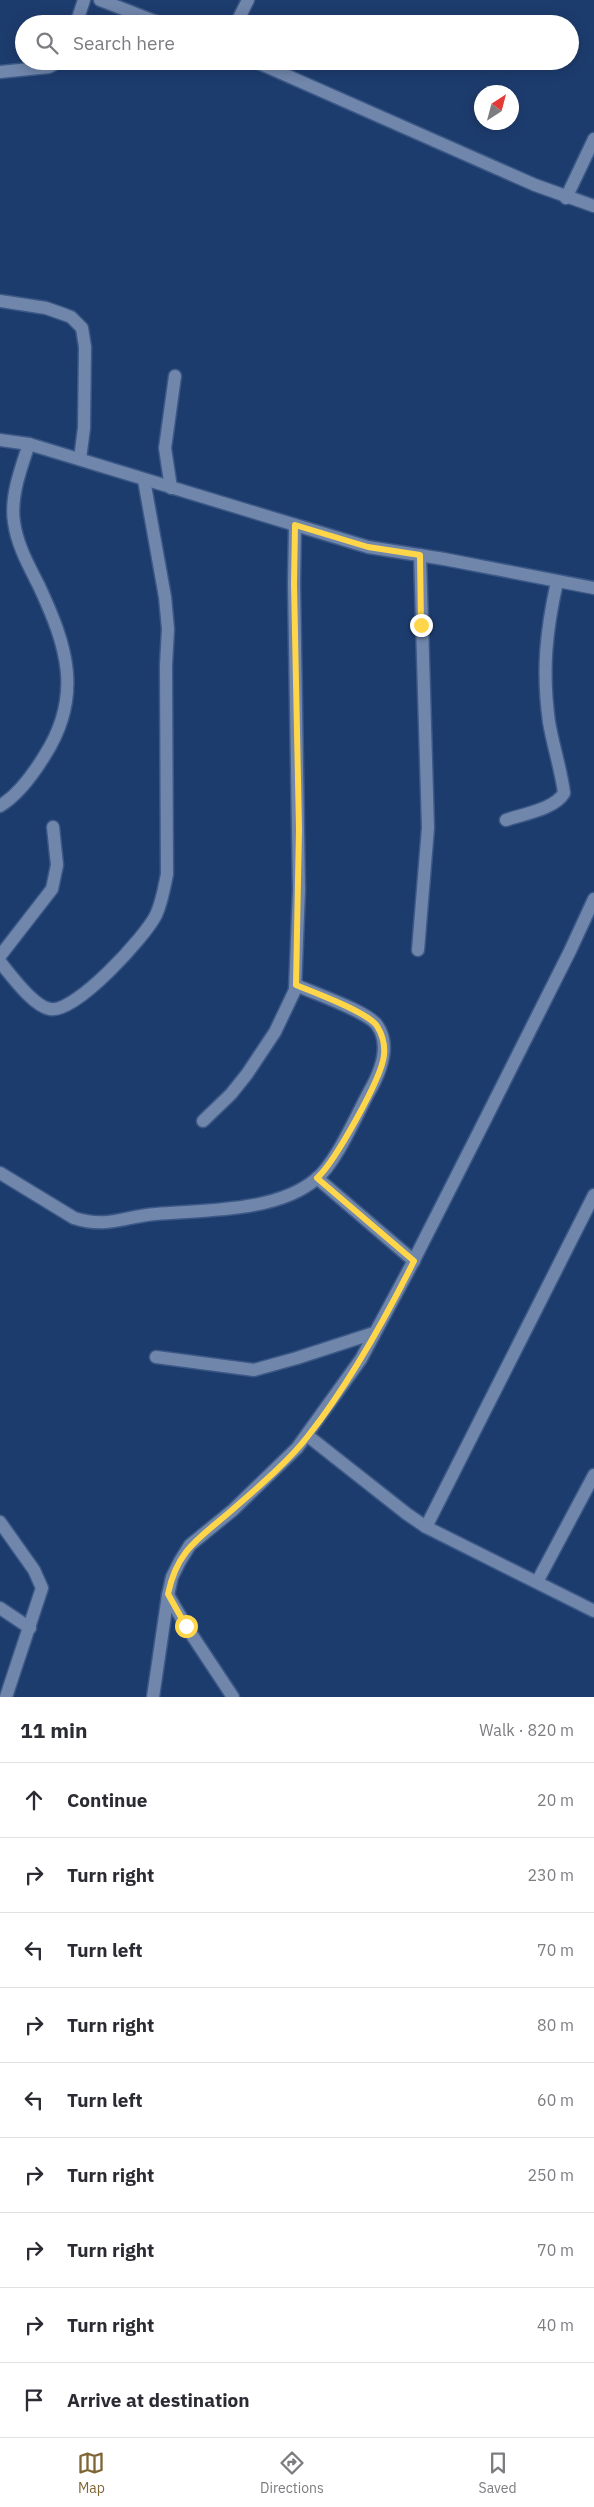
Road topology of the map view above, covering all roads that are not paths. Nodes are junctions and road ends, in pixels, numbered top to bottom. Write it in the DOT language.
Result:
graph roads {
  1 [pos="84,0"];
  2 [pos="100,0"];
  3 [pos="248,0"];
  4 [pos="126,4"];
  5 [pos="79,15"];
  6 [pos="146,15"];
  7 [pos="240,15"];
  8 [pos="24,70"];
  9 [pos="274,70"];
  10 [pos="0,72"];
  11 [pos="594,139"];
  12 [pos="566,198"];
  13 [pos="594,206"];
  14 [pos="0,301"];
  15 [pos="175,376"];
  16 [pos="0,440"];
  17 [pos="29,444"];
  18 [pos="80,460"];
  19 [pos="144,480"];
  20 [pos="171,488"];
  21 [pos="295,525"];
  22 [pos="420,555"];
  23 [pos="557,582"];
  24 [pos="594,588"];
  25 [pos="0,806"];
  26 [pos="506,820"];
  27 [pos="53,827"];
  28 [pos="594,899"];
  29 [pos="418,950"];
  30 [pos="0,956"];
  31 [pos="0,962"];
  32 [pos="296,985"];
  33 [pos="203,1121"];
  34 [pos="0,1173"];
  35 [pos="317,1178"];
  36 [pos="594,1195"];
  37 [pos="414,1261"];
  38 [pos="374,1333"];
  39 [pos="156,1356"];
  40 [pos="308,1436"];
  41 [pos="594,1475"];
  42 [pos="0,1522"];
  43 [pos="426,1527"];
  44 [pos="537,1582"];
  45 [pos="168,1594"];
  46 [pos="0,1608"];
  47 [pos="594,1611"];
  48 [pos="30,1628"];
  49 [pos="156,1696"];
  50 [pos="6,1697"];
  51 [pos="233,1697"];
  1 -- 5 [label="street"];
  2 -- 4 [label="street"];
  3 -- 7 [label="street"];
  4 -- 6 [label="street"];
  8 -- 10 [label="street"];
  9 -- 12 [label="street"];
  11 -- 12 [label="street"];
  12 -- 13 [label="street"];
  14 -- 18 [label="street"];
  15 -- 20 [label="street"];
  16 -- 17 [label="street"];
  17 -- 18 [label="street"];
  17 -- 25 [label="street"];
  18 -- 19 [label="street"];
  19 -- 20 [label="street"];
  19 -- 31 [label="street"];
  20 -- 21 [label="street"];
  21 -- 22 [label="street"];
  21 -- 32 [label="street"];
  22 -- 23 [label="street"];
  22 -- 29 [label="street"];
  23 -- 24 [label="street"];
  23 -- 26 [label="street"];
  27 -- 30 [label="street"];
  28 -- 37 [label="street"];
  32 -- 33 [label="street"];
  32 -- 35 [label="street"];
  34 -- 35 [label="street"];
  35 -- 37 [label="street"];
  36 -- 43 [label="street"];
  37 -- 38 [label="street"];
  38 -- 39 [label="street"];
  38 -- 40 [label="street"];
  40 -- 43 [label="street"];
  40 -- 45 [label="street"];
  41 -- 44 [label="street"];
  42 -- 48 [label="street"];
  43 -- 44 [label="street"];
  44 -- 47 [label="street"];
  45 -- 49 [label="street"];
  45 -- 51 [label="street"];
  46 -- 48 [label="street"];
  48 -- 50 [label="street"];
}
